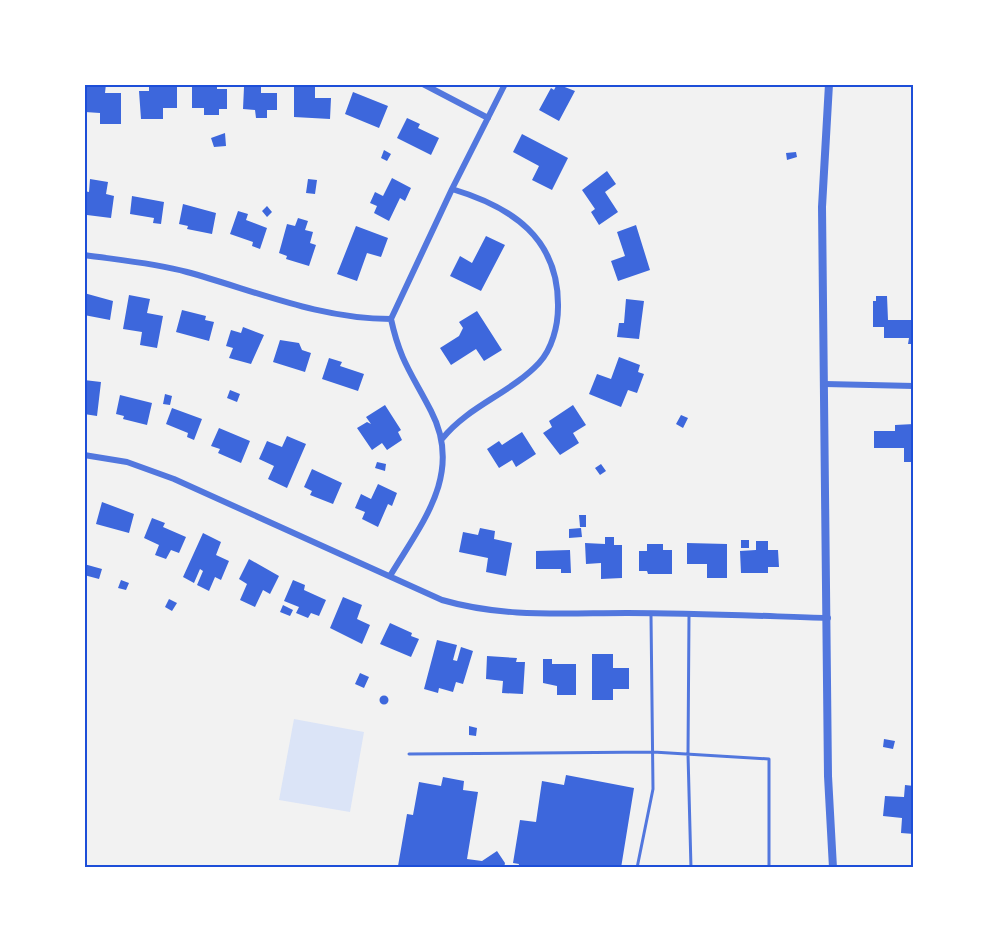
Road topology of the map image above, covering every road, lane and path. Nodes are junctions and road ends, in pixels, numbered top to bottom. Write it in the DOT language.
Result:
graph roads {
  1 [pos="423,84"];
  2 [pos="505,84"];
  3 [pos="829,84"];
  4 [pos="488,118"];
  5 [pos="452,189"];
  6 [pos="84,255"];
  7 [pos="391,319"];
  8 [pos="825,384"];
  9 [pos="914,386"];
  10 [pos="442,438"];
  11 [pos="84,455"];
  12 [pos="390,576"];
  13 [pos="651,613"];
  14 [pos="689,613"];
  15 [pos="828,618"];
  16 [pos="653,752"];
  17 [pos="409,754"];
  18 [pos="688,754"];
  19 [pos="637,868"];
  20 [pos="691,868"];
  21 [pos="769,868"];
  22 [pos="832,868"];
  23 [pos="839,868"];
  1 -- 4 [label="street"];
  2 -- 4 [label="street"];
  3 -- 8 [label="street"];
  4 -- 5 [label="street"];
  5 -- 7 [label="street"];
  5 -- 10 [label="street"];
  6 -- 7 [label="street"];
  7 -- 10 [label="street"];
  8 -- 9 [label="street"];
  8 -- 15 [label="street"];
  10 -- 12 [label="street"];
  11 -- 12 [label="street"];
  12 -- 13 [label="street"];
  13 -- 14 [label="street"];
  13 -- 16 [label="lane"];
  14 -- 15 [label="street"];
  14 -- 18 [label="lane"];
  15 -- 22 [label="street"];
  16 -- 17 [label="lane"];
  16 -- 18 [label="lane"];
  16 -- 19 [label="lane"];
  18 -- 20 [label="lane"];
  18 -- 21 [label="lane"];
  22 -- 23 [label="street"];
}
